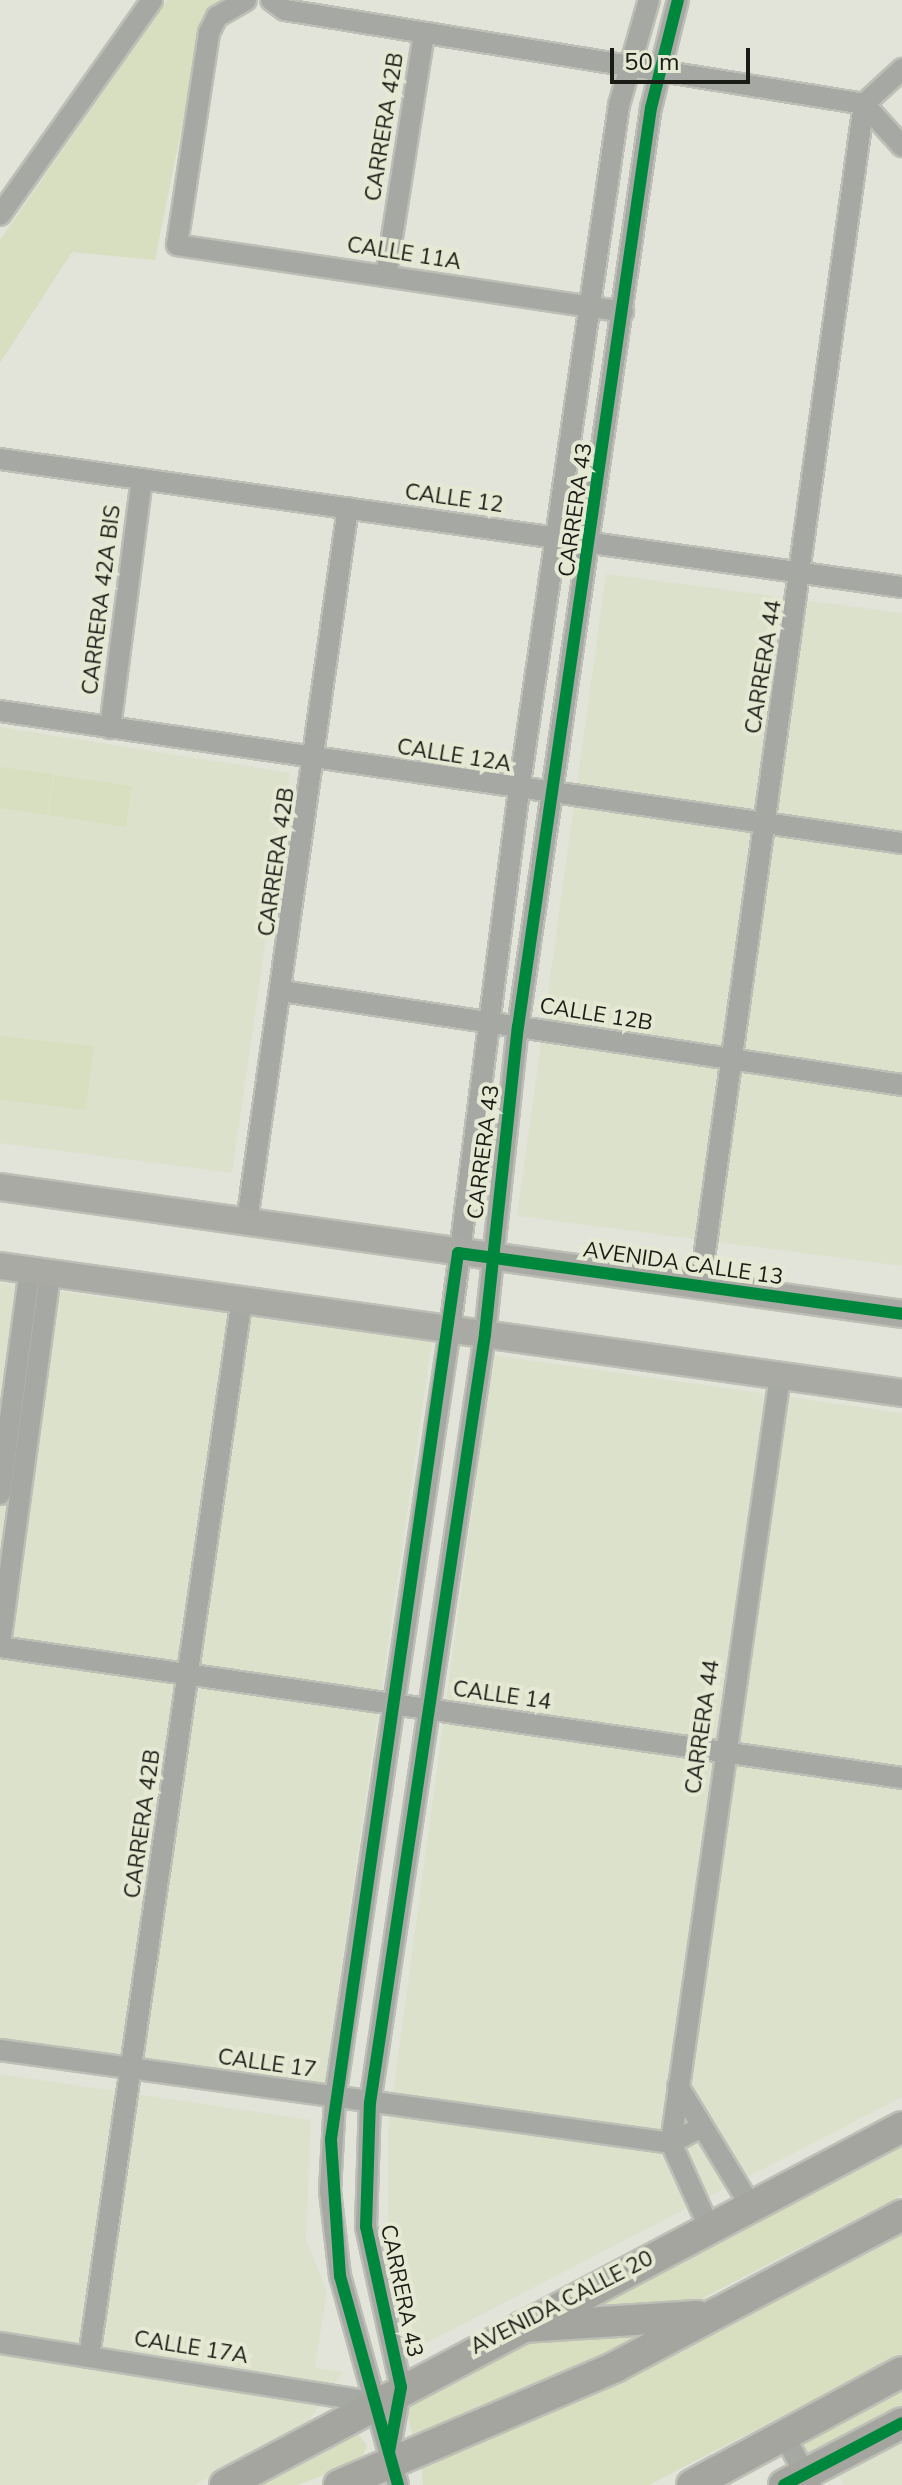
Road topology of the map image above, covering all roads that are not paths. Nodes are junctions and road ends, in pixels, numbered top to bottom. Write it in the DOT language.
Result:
graph roads {
  1 [pos="152,0"];
  2 [pos="246,0"];
  3 [pos="649,0"];
  4 [pos="678,0"];
  5 [pos="278,5"];
  6 [pos="424,33"];
  7 [pos="627,67"];
  8 [pos="902,69"];
  9 [pos="657,72"];
  10 [pos="864,104"];
  11 [pos="902,146"];
  12 [pos="0,215"];
  13 [pos="386,276"];
  14 [pos="590,306"];
  15 [pos="623,312"];
  16 [pos="0,459"];
  17 [pos="142,479"];
  18 [pos="348,508"];
  19 [pos="556,538"];
  20 [pos="592,543"];
  21 [pos="803,573"];
  22 [pos="902,587"];
  23 [pos="0,711"];
  24 [pos="110,728"];
  25 [pos="317,759"];
  26 [pos="519,790"];
  27 [pos="553,794"];
  28 [pos="765,823"];
  29 [pos="902,843"];
  30 [pos="282,991"];
  31 [pos="489,1023"];
  32 [pos="518,1027"];
  33 [pos="730,1059"];
  34 [pos="902,1085"];
  35 [pos="0,1187"];
  36 [pos="247,1221"];
  37 [pos="458,1253"];
  38 [pos="493,1258"];
  39 [pos="0,1266"];
  40 [pos="40,1271"];
  41 [pos="700,1287"];
  42 [pos="242,1298"];
  43 [pos="902,1314"];
  44 [pos="450,1329"];
  45 [pos="485,1334"];
  46 [pos="780,1376"];
  47 [pos="902,1393"];
  48 [pos="0,1494"];
  49 [pos="0,1645"];
  50 [pos="188,1675"];
  51 [pos="391,1705"];
  52 [pos="425,1710"];
  53 [pos="723,1750"];
  54 [pos="902,1778"];
  55 [pos="0,2050"];
  56 [pos="134,2069"];
  57 [pos="678,2086"];
  58 [pos="335,2098"];
  59 [pos="370,2103"];
  60 [pos="902,2127"];
  61 [pos="699,2128"];
  62 [pos="671,2143"];
  63 [pos="750,2205"];
  64 [pos="902,2215"];
  65 [pos="709,2227"];
  66 [pos="712,2315"];
  67 [pos="513,2328"];
  68 [pos="0,2343"];
  69 [pos="89,2357"];
  70 [pos="902,2372"];
  71 [pos="401,2387"];
  72 [pos="374,2402"];
  73 [pos="902,2423"];
  74 [pos="784,2435"];
  75 [pos="752,2453"];
  76 [pos="393,2467"];
  77 [pos="800,2481"];
  78 [pos="225,2485"];
  79 [pos="339,2485"];
  80 [pos="692,2485"];
  81 [pos="727,2485"];
  1 -- 12 [label="street"];
  2 -- 13 [label="street, CALLE 11A"];
  3 -- 7 [label="street, CARRERA 43"];
  4 -- 9 [label="street, CARRERA 43"];
  5 -- 6 [label="street"];
  6 -- 7 [label="street"];
  6 -- 13 [label="street, CARRERA 42B"];
  7 -- 9 [label="street"];
  7 -- 14 [label="street, CARRERA 43"];
  8 -- 10 [label="street"];
  9 -- 10 [label="street"];
  9 -- 15 [label="street, CARRERA 43"];
  10 -- 11 [label="street"];
  10 -- 21 [label="street, CARRERA 44"];
  13 -- 14 [label="street, CALLE 11A"];
  14 -- 15 [label="street, CALLE 11A"];
  14 -- 19 [label="street, CARRERA 43"];
  15 -- 20 [label="street, CARRERA 43"];
  16 -- 17 [label="street, CALLE 12"];
  17 -- 18 [label="street, CALLE 12"];
  17 -- 24 [label="street, CARRERA 42A BIS"];
  18 -- 19 [label="street, CALLE 12"];
  18 -- 25 [label="street, CARRERA 42B"];
  19 -- 20 [label="street, CALLE 12"];
  19 -- 26 [label="street, CARRERA 43"];
  20 -- 21 [label="street, CALLE 12"];
  20 -- 27 [label="street, CARRERA 43"];
  21 -- 22 [label="street, CALLE 12"];
  21 -- 28 [label="street, CARRERA 44"];
  23 -- 24 [label="street, CALLE 12A"];
  24 -- 25 [label="street, CALLE 12A"];
  25 -- 26 [label="street, CALLE 12A"];
  25 -- 30 [label="street, CARRERA 42B"];
  26 -- 27 [label="street, CALLE 12A"];
  26 -- 31 [label="street, CARRERA 43"];
  27 -- 28 [label="street, CALLE 12A"];
  27 -- 32 [label="street, CARRERA 43"];
  28 -- 29 [label="street, CALLE 12A"];
  28 -- 33 [label="street, CARRERA 44"];
  30 -- 31 [label="street, CALLE 12B"];
  30 -- 36 [label="street, CARRERA 42B"];
  31 -- 32 [label="street, CALLE 12B"];
  31 -- 37 [label="street, CARRERA 43"];
  32 -- 33 [label="street, CALLE 12B"];
  32 -- 38 [label="street, CARRERA 43"];
  33 -- 34 [label="street, CALLE 12B"];
  33 -- 41 [label="street, CARRERA 44"];
  35 -- 36 [label="main road, AVENIDA CALLE 13"];
  36 -- 37 [label="main road, AVENIDA CALLE 13"];
  37 -- 38 [label="main road, AVENIDA CALLE 13"];
  37 -- 44 [label="street, CARRERA 43"];
  38 -- 41 [label="main road, AVENIDA CALLE 13"];
  38 -- 45 [label="street, CARRERA 43"];
  39 -- 40 [label="main road"];
  40 -- 42 [label="main road"];
  40 -- 48 [label="street"];
  40 -- 49 [label="street"];
  41 -- 43 [label="main road, AVENIDA CALLE 13"];
  42 -- 44 [label="main road"];
  42 -- 50 [label="street, CARRERA 42B"];
  44 -- 45 [label="main road"];
  44 -- 51 [label="street, CARRERA 43"];
  45 -- 46 [label="main road"];
  45 -- 52 [label="street, CARRERA 43"];
  46 -- 47 [label="main road"];
  46 -- 53 [label="street, CARRERA 44"];
  49 -- 50 [label="street, CALLE 14"];
  50 -- 51 [label="street, CALLE 14"];
  50 -- 56 [label="street, CARRERA 42B"];
  51 -- 52 [label="street, CALLE 14"];
  51 -- 58 [label="street, CARRERA 43"];
  52 -- 53 [label="street, CALLE 14"];
  52 -- 59 [label="street, CARRERA 43"];
  53 -- 54 [label="street, CALLE 14"];
  53 -- 57 [label="street, CARRERA 44"];
  55 -- 56 [label="street, CALLE 17"];
  56 -- 58 [label="street, CALLE 17"];
  56 -- 69 [label="street, CARRERA 42B"];
  57 -- 61 [label="street"];
  57 -- 62 [label="street, CARRERA 44"];
  58 -- 59 [label="street, CALLE 17"];
  58 -- 72 [label="street, CARRERA 43"];
  59 -- 62 [label="street, CALLE 17"];
  59 -- 71 [label="street, CARRERA 43"];
  60 -- 63 [label="highway, AVENIDA CALLE 20"];
  61 -- 62 [label="street"];
  61 -- 63 [label="street"];
  62 -- 65 [label="street"];
  63 -- 65 [label="highway, AVENIDA CALLE 20"];
  64 -- 66 [label="highway"];
  65 -- 67 [label="highway, AVENIDA CALLE 20"];
  66 -- 67 [label="highway"];
  66 -- 76 [label="highway"];
  67 -- 71 [label="highway, AVENIDA CALLE 20"];
  68 -- 69 [label="street, CALLE 17A"];
  69 -- 72 [label="street, CALLE 17A"];
  70 -- 74 [label="highway"];
  71 -- 72 [label="highway, AVENIDA CALLE 20"];
  71 -- 76 [label="street, CARRERA 43"];
  72 -- 76 [label="street, CARRERA 43"];
  72 -- 78 [label="highway, AVENIDA CALLE 20"];
  73 -- 77 [label="highway"];
  74 -- 75 [label="highway"];
  74 -- 77 [label="street"];
  75 -- 80 [label="highway"];
  75 -- 81 [label="highway"];
  76 -- 79 [label="highway"];
}
